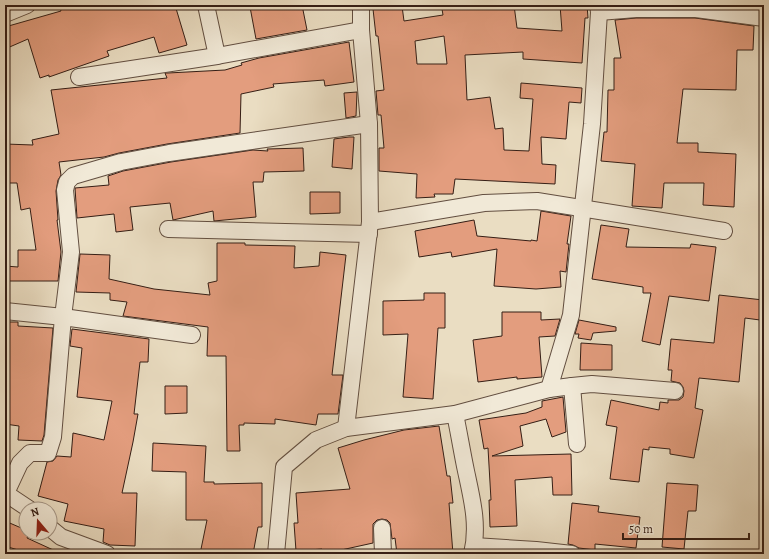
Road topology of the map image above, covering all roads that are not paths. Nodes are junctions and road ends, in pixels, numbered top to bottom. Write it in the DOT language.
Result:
graph roads {
  1 [pos="27,5"];
  2 [pos="206,5"];
  3 [pos="365,6"];
  4 [pos="599,9"];
  5 [pos="5,14"];
  6 [pos="764,18"];
  7 [pos="361,30"];
  8 [pos="217,56"];
  9 [pos="79,77"];
  10 [pos="368,124"];
  11 [pos="583,209"];
  12 [pos="370,228"];
  13 [pos="168,229"];
  14 [pos="724,231"];
  15 [pos="5,311"];
  16 [pos="63,317"];
  17 [pos="192,335"];
  18 [pos="572,386"];
  19 [pos="549,389"];
  20 [pos="675,391"];
  21 [pos="455,414"];
  22 [pos="346,428"];
  23 [pos="577,444"];
  24 [pos="6,493"];
  25 [pos="18,501"];
  26 [pos="382,528"];
  27 [pos="58,535"];
  28 [pos="473,550"];
  29 [pos="107,554"];
  30 [pos="276,554"];
  31 [pos="383,554"];
  32 [pos="572,554"];
  1 -- 5 [label="street"];
  2 -- 8 [label="street"];
  3 -- 7 [label="street"];
  4 -- 6 [label="street"];
  4 -- 11 [label="street"];
  7 -- 8 [label="street"];
  7 -- 10 [label="street"];
  8 -- 9 [label="street"];
  10 -- 12 [label="street"];
  10 -- 16 [label="street"];
  11 -- 12 [label="street"];
  11 -- 14 [label="street"];
  11 -- 19 [label="street"];
  12 -- 13 [label="street"];
  12 -- 22 [label="street"];
  15 -- 16 [label="street"];
  16 -- 17 [label="street"];
  16 -- 24 [label="street"];
  18 -- 19 [label="street"];
  18 -- 20 [label="street"];
  18 -- 23 [label="street"];
  19 -- 21 [label="street"];
  21 -- 22 [label="street"];
  21 -- 28 [label="street"];
  22 -- 30 [label="street"];
  24 -- 25 [label="street"];
  26 -- 31 [label="street"];
  27 -- 29 [label="street"];
  28 -- 32 [label="street"];
}
